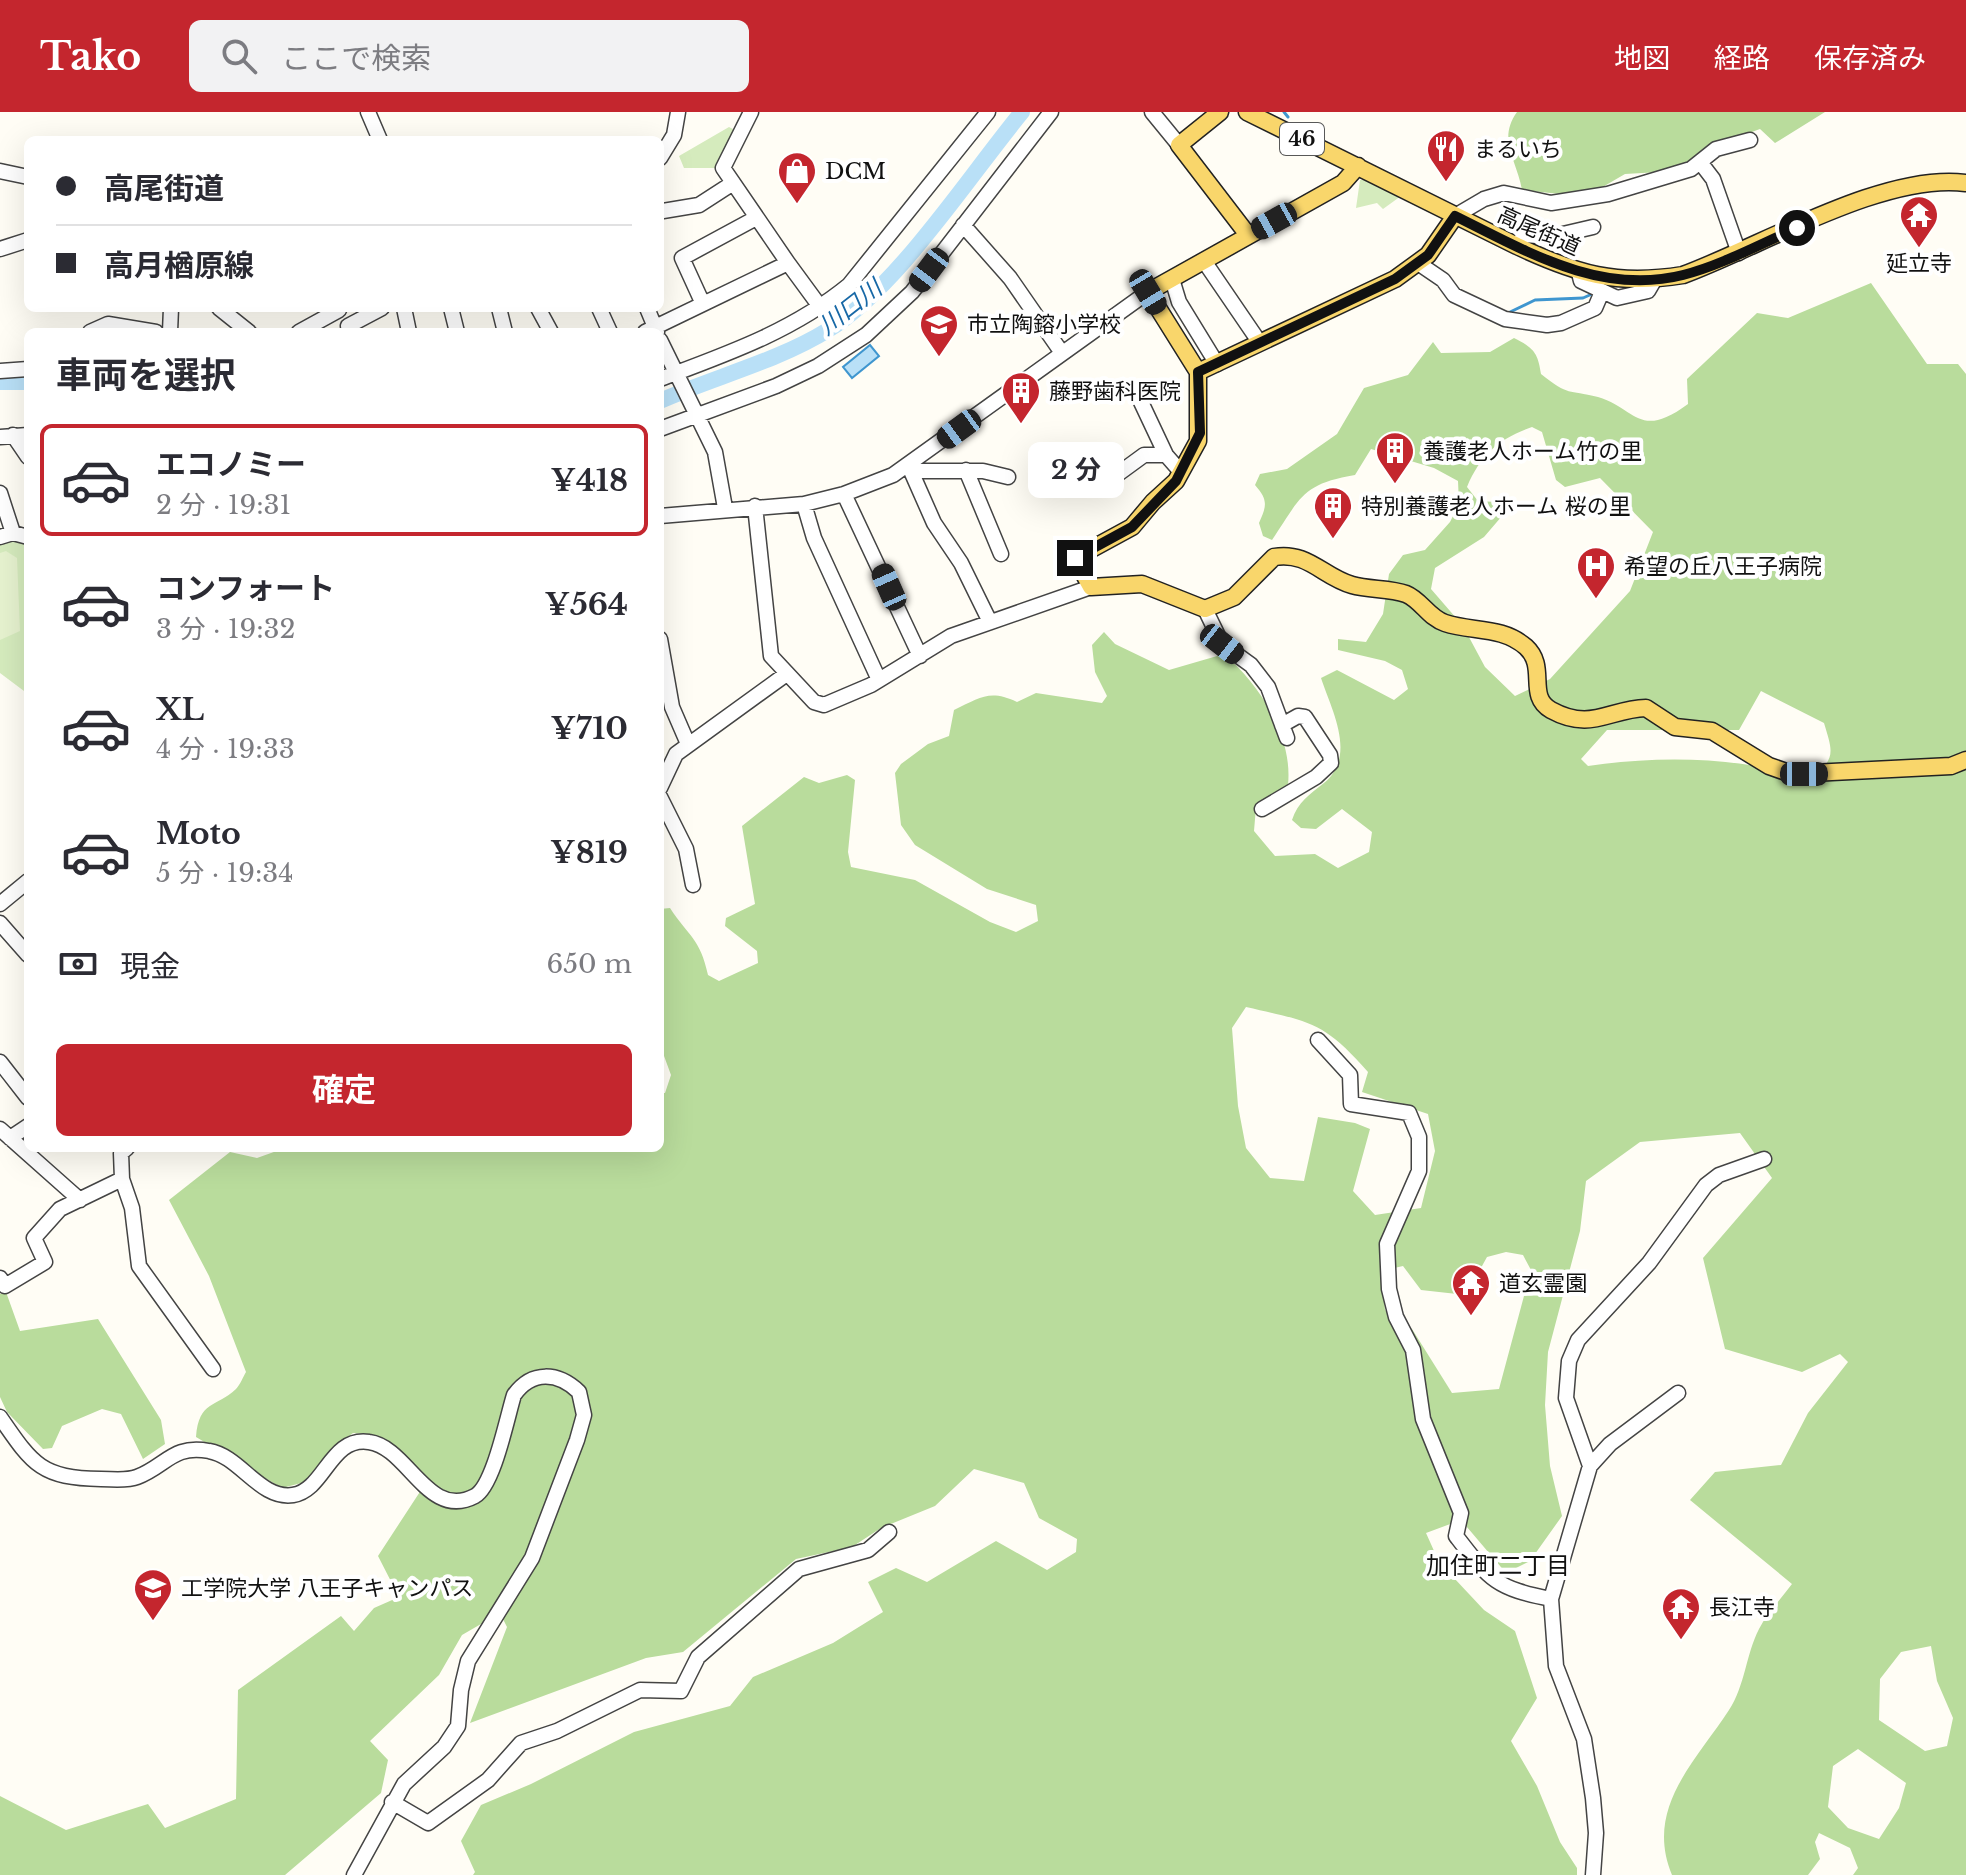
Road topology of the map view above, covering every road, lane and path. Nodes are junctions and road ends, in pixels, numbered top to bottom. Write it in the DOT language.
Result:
graph roads {
  1 [pos="368,112"];
  2 [pos="678,112"];
  3 [pos="751,112"];
  4 [pos="988,112"];
  5 [pos="1051,112"];
  6 [pos="1152,112"];
  7 [pos="1220,112"];
  8 [pos="1247,112"];
  9 [pos="378,136"];
  10 [pos="1750,140"];
  11 [pos="1179,145"];
  12 [pos="664,151"];
  13 [pos="1700,162"];
  14 [pos="1358,166"];
  15 [pos="0,171"];
  16 [pos="24,176"];
  17 [pos="733,183"];
  18 [pos="1966,183"];
  19 [pos="664,212"];
  20 [pos="1455,216"];
  21 [pos="756,218"];
  22 [pos="963,225"];
  23 [pos="1593,227"];
  24 [pos="1248,235"];
  25 [pos="24,237"];
  26 [pos="1517,246"];
  27 [pos="0,249"];
  28 [pos="1739,253"];
  29 [pos="1204,261"];
  30 [pos="788,263"];
  31 [pos="1418,263"];
  32 [pos="1579,273"];
  33 [pos="1172,279"];
  34 [pos="1655,279"];
  35 [pos="1148,292"];
  36 [pos="1601,294"];
  37 [pos="703,304"];
  38 [pos="821,308"];
  39 [pos="224,312"];
  40 [pos="334,312"];
  41 [pos="376,312"];
  42 [pos="99,328"];
  43 [pos="132,328"];
  44 [pos="244,328"];
  45 [pos="306,328"];
  46 [pos="352,328"];
  47 [pos="662,328"];
  48 [pos="1260,343"];
  49 [pos="664,351"];
  50 [pos="1062,353"];
  51 [pos="1217,364"];
  52 [pos="24,369"];
  53 [pos="0,371"];
  54 [pos="1198,372"];
  55 [pos="678,377"];
  56 [pos="664,379"];
  57 [pos="1141,402"];
  58 [pos="694,415"];
  59 [pos="664,427"];
  60 [pos="1166,455"];
  61 [pos="910,468"];
  62 [pos="966,470"];
  63 [pos="1180,471"];
  64 [pos="1118,474"];
  65 [pos="1008,477"];
  66 [pos="0,493"];
  67 [pos="844,494"];
  68 [pos="804,504"];
  69 [pos="755,506"];
  70 [pos="725,508"];
  71 [pos="664,516"];
  72 [pos="6,535"];
  73 [pos="1002,547"];
  74 [pos="1091,587"];
  75 [pos="1205,609"];
  76 [pos="990,622"];
  77 [pos="771,656"];
  78 [pos="920,656"];
  79 [pos="664,662"];
  80 [pos="785,675"];
  81 [pos="879,680"];
  82 [pos="768,686"];
  83 [pos="688,744"];
  84 [pos="1966,760"];
  85 [pos="664,780"];
  86 [pos="664,805"];
  87 [pos="1262,809"];
  88 [pos="24,884"];
  89 [pos="693,885"];
  90 [pos="0,904"];
  91 [pos="0,923"];
  92 [pos="24,950"];
  93 [pos="1318,1040"];
  94 [pos="0,1062"];
  95 [pos="24,1093"];
  96 [pos="24,1127"];
  97 [pos="5,1134"];
  98 [pos="24,1151"];
  99 [pos="25,1152"];
  100 [pos="122,1152"];
  101 [pos="1764,1159"];
  102 [pos="122,1179"];
  103 [pos="80,1200"];
  104 [pos="0,1278"];
  105 [pos="213,1369"];
  106 [pos="1678,1393"];
  107 [pos="0,1417"];
  108 [pos="1590,1466"];
  109 [pos="889,1532"];
  110 [pos="1551,1599"];
  111 [pos="392,1802"];
  112 [pos="354,1875"];
  113 [pos="1593,1875"];
  1 -- 9 [label="street"];
  2 -- 12 [label="street"];
  3 -- 17 [label="street"];
  4 -- 38 [label="street"];
  5 -- 22 [label="street"];
  6 -- 11 [label="street"];
  7 -- 11 [label="main road"];
  8 -- 14 [label="main road, 高尾街道 / 46"];
  10 -- 13 [label="street"];
  11 -- 24 [label="main road"];
  13 -- 20 [label="street"];
  13 -- 28 [label="street"];
  14 -- 20 [label="main road, 高尾街道 / 46"];
  14 -- 24 [label="main road"];
  15 -- 16 [label="street"];
  17 -- 19 [label="street"];
  17 -- 21 [label="street"];
  18 -- 28 [label="main road, 高尾街道 / 46"];
  20 -- 26 [label="main road, 高尾街道 / 46"];
  20 -- 31 [label="main road"];
  21 -- 30 [label="street"];
  21 -- 37 [label="street"];
  22 -- 50 [label="street"];
  22 -- 58 [label="street"];
  23 -- 26 [label="street"];
  24 -- 29 [label="main road"];
  25 -- 27 [label="street"];
  26 -- 32 [label="main road, 高尾街道 / 46"];
  28 -- 34 [label="main road, 高尾街道 / 46"];
  29 -- 33 [label="main road"];
  29 -- 48 [label="street"];
  30 -- 37 [label="street"];
  30 -- 38 [label="street"];
  31 -- 36 [label="street"];
  31 -- 48 [label="main road"];
  32 -- 34 [label="main road, 高尾街道 / 46"];
  32 -- 36 [label="street"];
  33 -- 35 [label="main road"];
  33 -- 51 [label="street"];
  34 -- 36 [label="street"];
  35 -- 50 [label="street"];
  35 -- 54 [label="main road"];
  37 -- 47 [label="street"];
  38 -- 55 [label="street"];
  39 -- 44 [label="street"];
  40 -- 45 [label="street"];
  41 -- 46 [label="street"];
  42 -- 43 [label="street"];
  48 -- 51 [label="main road"];
  49 -- 55 [label="street"];
  50 -- 61 [label="street"];
  51 -- 54 [label="main road"];
  52 -- 53 [label="street"];
  54 -- 63 [label="main road"];
  55 -- 56 [label="street"];
  55 -- 58 [label="street"];
  57 -- 60 [label="street"];
  58 -- 59 [label="street"];
  58 -- 70 [label="street"];
  60 -- 63 [label="street"];
  60 -- 64 [label="street"];
  61 -- 62 [label="street"];
  61 -- 67 [label="street"];
  61 -- 76 [label="street"];
  62 -- 65 [label="street"];
  62 -- 73 [label="street"];
  63 -- 74 [label="main road"];
  66 -- 72 [label="street"];
  67 -- 68 [label="street"];
  67 -- 78 [label="street"];
  68 -- 69 [label="street"];
  68 -- 81 [label="street"];
  69 -- 70 [label="street"];
  69 -- 77 [label="street"];
  70 -- 71 [label="street"];
  74 -- 75 [label="main road"];
  74 -- 76 [label="street"];
  75 -- 84 [label="main road"];
  75 -- 87 [label="street"];
  76 -- 78 [label="street"];
  77 -- 80 [label="street"];
  77 -- 82 [label="street"];
  78 -- 81 [label="street"];
  79 -- 83 [label="street"];
  80 -- 81 [label="street"];
  80 -- 82 [label="street"];
  82 -- 83 [label="street"];
  83 -- 85 [label="street"];
  86 -- 89 [label="street"];
  88 -- 90 [label="street"];
  91 -- 92 [label="street"];
  93 -- 110 [label="street"];
  94 -- 95 [label="street"];
  96 -- 97 [label="street"];
  97 -- 98 [label="street"];
  99 -- 103 [label="street"];
  100 -- 102 [label="street"];
  101 -- 108 [label="street"];
  102 -- 103 [label="street"];
  102 -- 105 [label="street"];
  103 -- 104 [label="street"];
  106 -- 108 [label="street"];
  107 -- 111 [label="street"];
  108 -- 110 [label="street"];
  109 -- 111 [label="street"];
  110 -- 113 [label="street"];
  111 -- 112 [label="street"];
}
